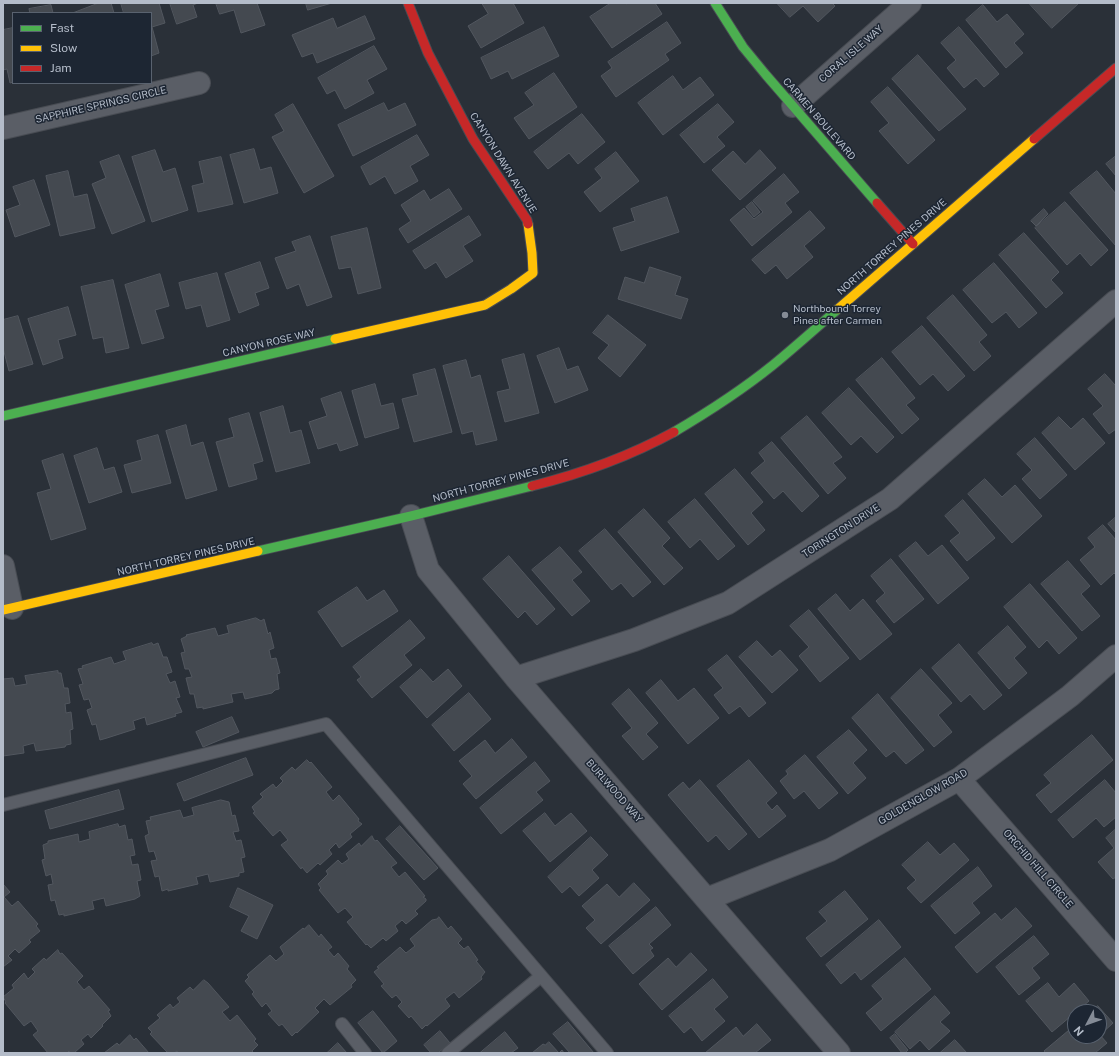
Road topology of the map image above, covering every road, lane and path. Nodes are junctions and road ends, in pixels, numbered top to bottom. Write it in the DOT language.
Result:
graph roads {
  1 [pos="408,3"];
  2 [pos="715,3"];
  3 [pos="910,3"];
  4 [pos="1116,68"];
  5 [pos="199,83"];
  6 [pos="793,106"];
  7 [pos="3,128"];
  8 [pos="913,244"];
  9 [pos="533,273"];
  10 [pos="1116,301"];
  11 [pos="3,416"];
  12 [pos="411,516"];
  13 [pos="3,566"];
  14 [pos="8,609"];
  15 [pos="1116,656"];
  16 [pos="516,678"];
  17 [pos="959,779"];
  18 [pos="3,805"];
  19 [pos="707,899"];
  20 [pos="1116,960"];
  21 [pos="542,976"];
  22 [pos="342,1024"];
  23 [pos="365,1053"];
  24 [pos="448,1053"];
  25 [pos="607,1053"];
  26 [pos="839,1053"];
  1 -- 9 [label="main road, CANYON DAWN AVENUE"];
  2 -- 6 [label="main road, CARMEN BOULEVARD"];
  3 -- 6 [label="street, CORAL ISLE WAY"];
  4 -- 8 [label="main road, NORTH TORREY PINES DRIVE"];
  5 -- 7 [label="street, SAPPHIRE SPRINGS CIRCLE"];
  6 -- 8 [label="main road, CARMEN BOULEVARD"];
  8 -- 12 [label="main road, NORTH TORREY PINES DRIVE"];
  9 -- 11 [label="main road, CANYON ROSE WAY"];
  10 -- 16 [label="street, TORINGTON DRIVE"];
  12 -- 14 [label="main road, NORTH TORREY PINES DRIVE"];
  12 -- 16 [label="street, BURLWOOD WAY"];
  13 -- 14 [label="street"];
  15 -- 17 [label="street, GOLDENGLOW ROAD"];
  16 -- 19 [label="street, BURLWOOD WAY"];
  17 -- 19 [label="street, GOLDENGLOW ROAD"];
  17 -- 20 [label="street, ORCHID HILL CIRCLE"];
  18 -- 21 [label="lane"];
  19 -- 26 [label="street, BURLWOOD WAY"];
  21 -- 24 [label="lane"];
  21 -- 25 [label="lane"];
  22 -- 23 [label="lane"];
}
